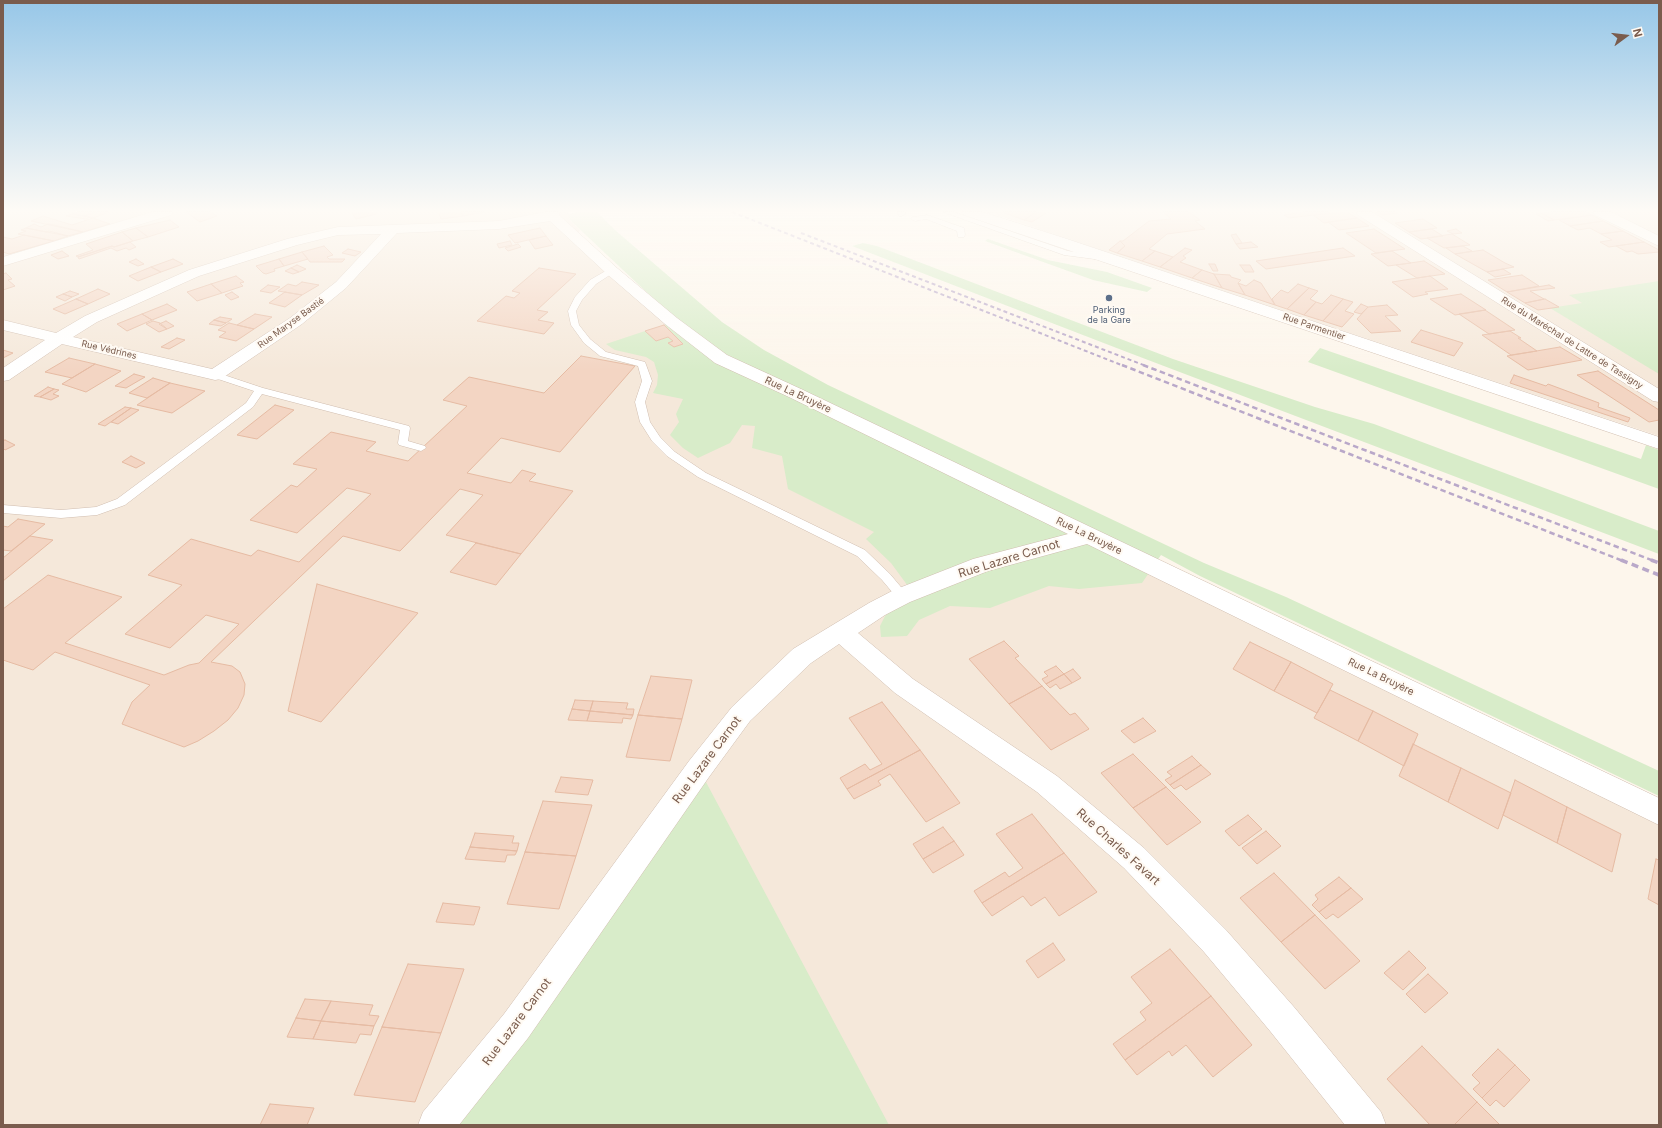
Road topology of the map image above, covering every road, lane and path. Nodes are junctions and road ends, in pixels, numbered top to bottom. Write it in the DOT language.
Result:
graph roads {
  1 [pos="219,265"];
  2 [pos="360,265"];
  3 [pos="605,265"];
  4 [pos="1128,265"];
  5 [pos="1447,265"];
  6 [pos="612,271"];
  7 [pos="3,325"];
  8 [pos="59,338"];
  9 [pos="215,375"];
  10 [pos="3,376"];
  11 [pos="260,390"];
  12 [pos="1659,397"];
  13 [pos="1659,443"];
  14 [pos="422,448"];
  15 [pos="3,509"];
  16 [pos="1089,536"];
  17 [pos="902,596"];
  18 [pos="841,632"];
  19 [pos="1659,812"];
  20 [pos="436,1125"];
  21 [pos="1368,1125"];
  1 -- 8 [label="street"];
  2 -- 9 [label="street, Rue Maryse Bastié"];
  3 -- 6 [label="street, Rue La Bruyère"];
  4 -- 13 [label="street, Rue Parmentier"];
  5 -- 12 [label="street, Rue du Maréchal de Lattre de Tassigny"];
  6 -- 16 [label="street, Rue La Bruyère"];
  6 -- 17 [label="lane"];
  7 -- 8 [label="street, Rue Védrines"];
  8 -- 9 [label="street, Rue Védrines"];
  8 -- 10 [label="street"];
  9 -- 11 [label="lane"];
  11 -- 14 [label="lane"];
  11 -- 15 [label="lane"];
  16 -- 17 [label="street, Rue Lazare Carnot"];
  16 -- 19 [label="street, Rue La Bruyère"];
  17 -- 18 [label="street, Rue Lazare Carnot"];
  18 -- 20 [label="street, Rue Lazare Carnot"];
  18 -- 21 [label="street, Rue Charles Favart"];
}
